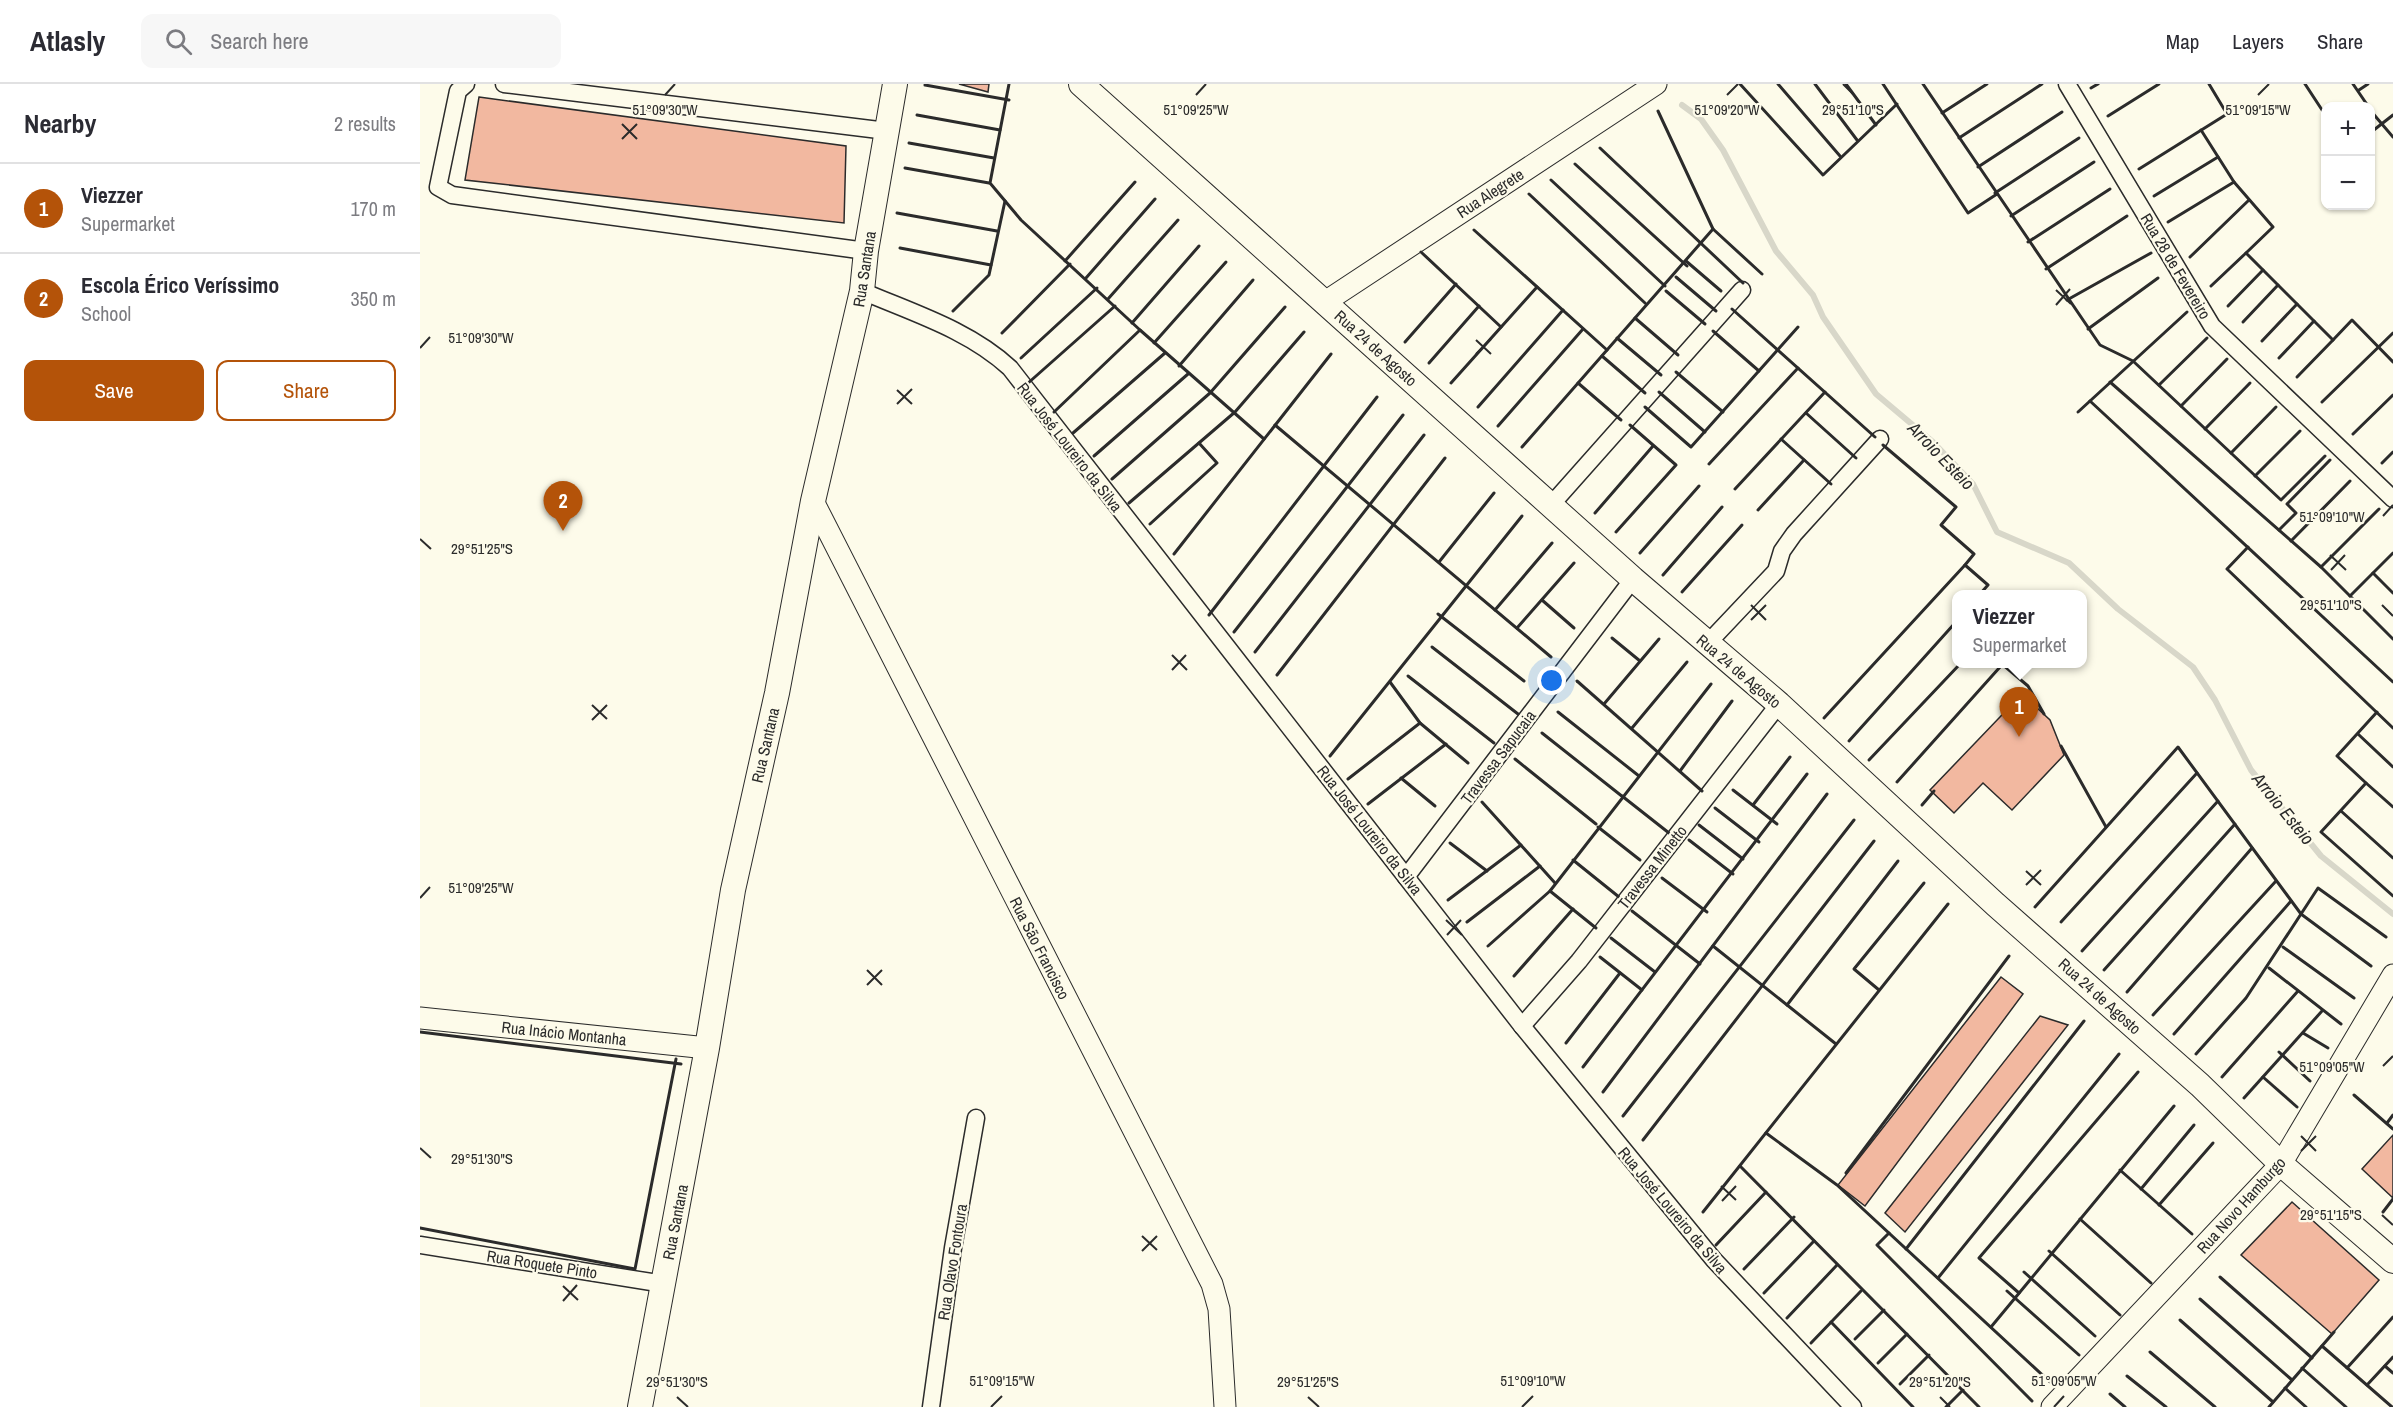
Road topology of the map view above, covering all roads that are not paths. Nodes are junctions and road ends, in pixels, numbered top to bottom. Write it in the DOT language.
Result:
graph roads {
  1 [pos="466,84"];
  2 [pos="504,84"];
  3 [pos="895,84"];
  4 [pos="1081,84"];
  5 [pos="1656,84"];
  6 [pos="2067,84"];
  7 [pos="887,131"];
  8 [pos="866,251"];
  9 [pos="1742,290"];
  10 [pos="862,291"];
  11 [pos="1325,302"];
  12 [pos="1880,439"];
  13 [pos="2393,499"];
  14 [pos="813,501"];
  15 [pos="1551,505"];
  16 [pos="1633,579"];
  17 [pos="1707,644"];
  18 [pos="1779,704"];
  19 [pos="1406,877"];
  20 [pos="2390,987"];
  21 [pos="420,1017"];
  22 [pos="1522,1026"];
  23 [pos="707,1048"];
  24 [pos="976,1118"];
  25 [pos="2281,1164"];
  26 [pos="420,1245"];
  27 [pos="2393,1261"];
  28 [pos="664,1284"];
  29 [pos="640,1407"];
  30 [pos="931,1407"];
  31 [pos="1225,1407"];
  32 [pos="1853,1407"];
  33 [pos="2052,1407"];
  1 -- 8 [label="street"];
  2 -- 7 [label="street"];
  3 -- 7 [label="main road, Rua Santana"];
  4 -- 11 [label="main road, Rua 24 de Agosto"];
  5 -- 11 [label="street, Rua Alegrete"];
  6 -- 13 [label="street, Rua 28 de Fevereiro"];
  7 -- 8 [label="main road, Rua Santana"];
  8 -- 10 [label="main road, Rua Santana"];
  9 -- 15 [label="street"];
  10 -- 14 [label="main road, Rua Santana"];
  10 -- 19 [label="street, Rua José Loureiro da Silva"];
  11 -- 15 [label="main road, Rua 24 de Agosto"];
  12 -- 17 [label="street"];
  14 -- 23 [label="main road, Rua Santana"];
  14 -- 31 [label="street, Rua São Francisco"];
  15 -- 16 [label="main road, Rua 24 de Agosto"];
  16 -- 17 [label="main road, Rua 24 de Agosto"];
  16 -- 19 [label="street, Travessa Sapucaia"];
  17 -- 18 [label="main road, Rua 24 de Agosto"];
  18 -- 22 [label="street, Travessa Minetto"];
  18 -- 25 [label="main road, Rua 24 de Agosto"];
  19 -- 22 [label="street, Rua José Loureiro da Silva"];
  20 -- 25 [label="street, Rua Novo Hamburgo"];
  21 -- 23 [label="street, Rua Inácio Montanha"];
  22 -- 32 [label="street, Rua José Loureiro da Silva"];
  23 -- 28 [label="main road, Rua Santana"];
  24 -- 30 [label="street, Rua Olavo Fontoura"];
  25 -- 27 [label="main road, Rua 24 de Agosto"];
  25 -- 33 [label="street, Rua Novo Hamburgo"];
  26 -- 28 [label="street, Rua Roquete Pinto"];
  28 -- 29 [label="main road, Rua Santana"];
}
